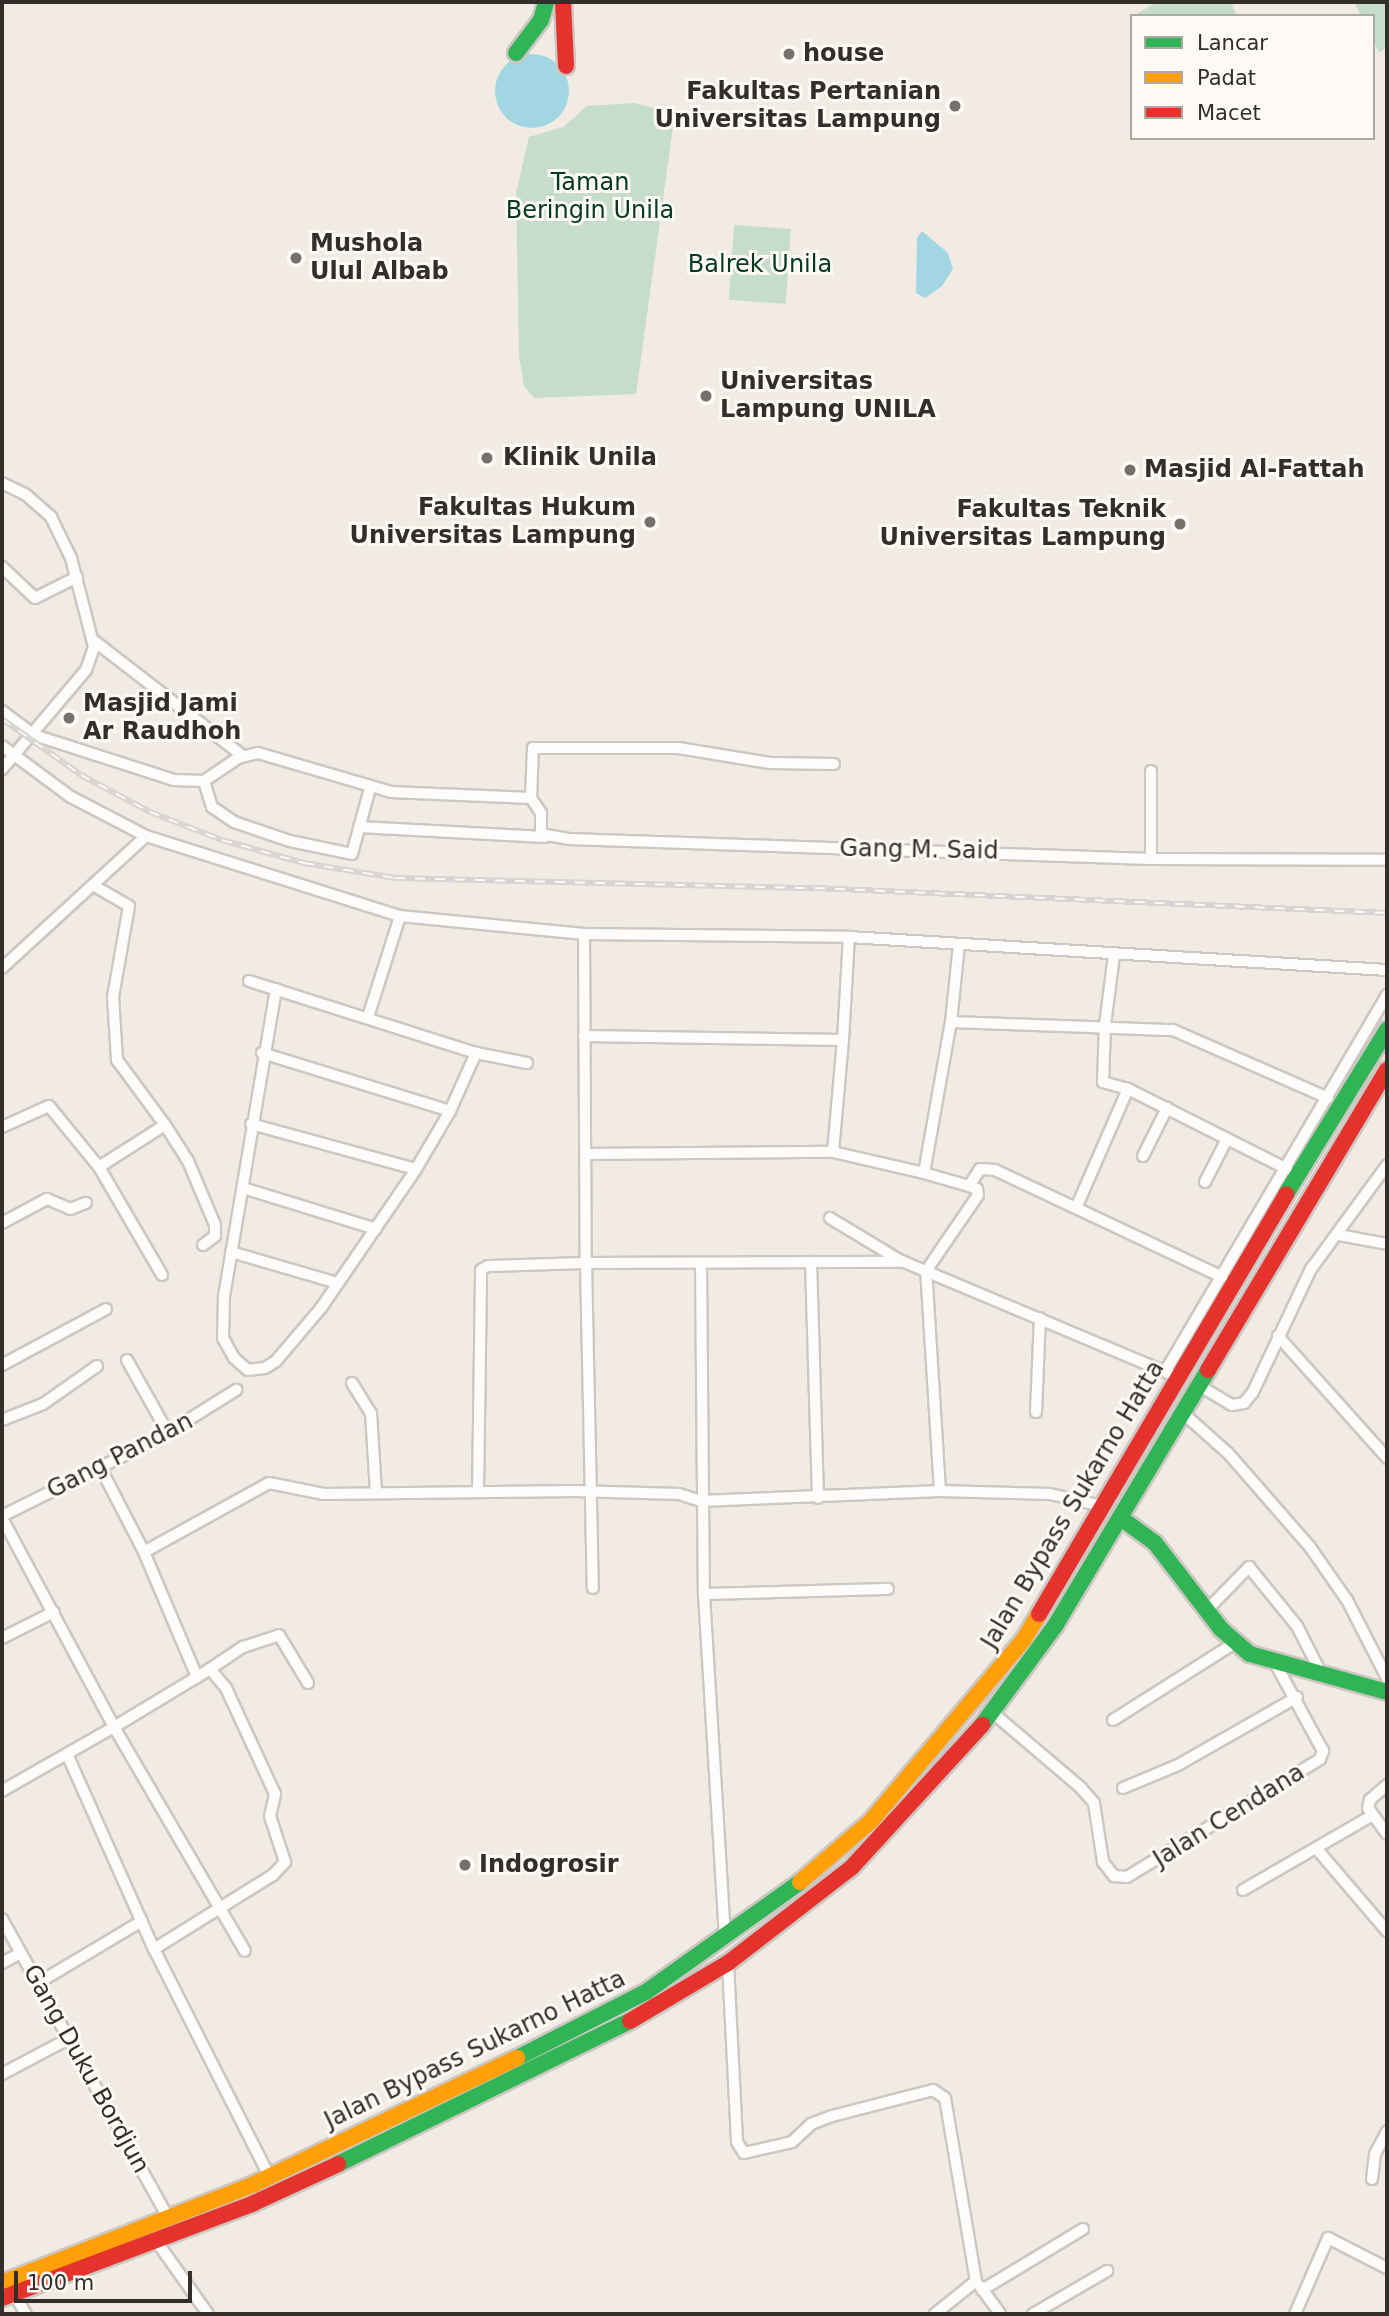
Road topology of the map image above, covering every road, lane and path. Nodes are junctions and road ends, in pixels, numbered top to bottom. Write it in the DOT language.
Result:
graph roads {
  1 [pos="546,2"];
  2 [pos="563,2"];
  3 [pos="516,53"];
  4 [pos="566,66"];
  5 [pos="2,483"];
  6 [pos="2,567"];
  7 [pos="77,577"];
  8 [pos="93,640"];
  9 [pos="2,711"];
  10 [pos="34,735"];
  11 [pos="2,746"];
  12 [pos="15,756"];
  13 [pos="243,756"];
  14 [pos="834,764"];
  15 [pos="2,769"];
  16 [pos="1151,771"];
  17 [pos="204,781"];
  18 [pos="370,788"];
  19 [pos="531,798"];
  20 [pos="359,827"];
  21 [pos="146,836"];
  22 [pos="545,837"];
  23 [pos="1151,859"];
  24 [pos="1387,860"];
  25 [pos="94,886"];
  26 [pos="400,916"];
  27 [pos="584,934"];
  28 [pos="849,937"];
  29 [pos="960,944"];
  30 [pos="1114,955"];
  31 [pos="2,968"];
  32 [pos="1387,970"];
  33 [pos="249,981"];
  34 [pos="276,989"];
  35 [pos="1387,995"];
  36 [pos="368,1017"];
  37 [pos="951,1022"];
  38 [pos="1105,1025"];
  39 [pos="1387,1030"];
  40 [pos="584,1036"];
  41 [pos="843,1040"];
  42 [pos="476,1053"];
  43 [pos="262,1054"];
  44 [pos="527,1063"];
  45 [pos="1387,1070"];
  46 [pos="1128,1089"];
  47 [pos="1328,1098"];
  48 [pos="1167,1108"];
  49 [pos="450,1111"];
  50 [pos="251,1124"];
  51 [pos="165,1125"];
  52 [pos="2,1127"];
  53 [pos="1227,1139"];
  54 [pos="833,1152"];
  55 [pos="586,1154"];
  56 [pos="1143,1156"];
  57 [pos="99,1167"];
  58 [pos="416,1169"];
  59 [pos="1287,1169"];
  60 [pos="1386,1170"];
  61 [pos="924,1173"];
  62 [pos="1205,1182"];
  63 [pos="969,1186"];
  64 [pos="243,1188"];
  65 [pos="86,1203"];
  66 [pos="1076,1208"];
  67 [pos="830,1218"];
  68 [pos="2,1223"];
  69 [pos="376,1229"];
  70 [pos="1339,1235"];
  71 [pos="204,1244"];
  72 [pos="1387,1244"];
  73 [pos="231,1252"];
  74 [pos="811,1262"];
  75 [pos="904,1262"];
  76 [pos="586,1264"];
  77 [pos="701,1264"];
  78 [pos="926,1271"];
  79 [pos="162,1275"];
  80 [pos="1222,1277"];
  81 [pos="338,1283"];
  82 [pos="106,1309"];
  83 [pos="1040,1318"];
  84 [pos="1278,1336"];
  85 [pos="127,1360"];
  86 [pos="2,1365"];
  87 [pos="97,1366"];
  88 [pos="1172,1374"];
  89 [pos="352,1383"];
  90 [pos="1200,1386"];
  91 [pos="236,1390"];
  92 [pos="1036,1412"];
  93 [pos="1184,1413"];
  94 [pos="2,1420"];
  95 [pos="168,1433"];
  96 [pos="1387,1458"];
  97 [pos="100,1466"];
  98 [pos="940,1491"];
  99 [pos="478,1492"];
  100 [pos="592,1492"];
  101 [pos="376,1493"];
  102 [pos="818,1498"];
  103 [pos="701,1501"];
  104 [pos="1102,1506"];
  105 [pos="2,1517"];
  106 [pos="1122,1519"];
  107 [pos="144,1552"];
  108 [pos="593,1588"];
  109 [pos="888,1589"];
  110 [pos="704,1594"];
  111 [pos="1206,1611"];
  112 [pos="54,1612"];
  113 [pos="2,1638"];
  114 [pos="1235,1643"];
  115 [pos="1275,1664"];
  116 [pos="210,1670"];
  117 [pos="1323,1676"];
  118 [pos="197,1677"];
  119 [pos="1387,1678"];
  120 [pos="308,1683"];
  121 [pos="1387,1692"];
  122 [pos="1297,1697"];
  123 [pos="993,1713"];
  124 [pos="1113,1720"];
  125 [pos="958,1722"];
  126 [pos="114,1727"];
  127 [pos="974,1736"];
  128 [pos="67,1754"];
  129 [pos="1387,1785"];
  130 [pos="1123,1788"];
  131 [pos="2,1791"];
  132 [pos="1371,1816"];
  133 [pos="1387,1834"];
  134 [pos="1316,1848"];
  135 [pos="1243,1890"];
  136 [pos="222,1907"];
  137 [pos="2,1919"];
  138 [pos="142,1921"];
  139 [pos="1387,1931"];
  140 [pos="725,1938"];
  141 [pos="153,1949"];
  142 [pos="245,1951"];
  143 [pos="21,1953"];
  144 [pos="2,1963"];
  145 [pos="728,1963"];
  146 [pos="38,1983"];
  147 [pos="70,2038"];
  148 [pos="2,2074"];
  149 [pos="409,2108"];
  150 [pos="381,2120"];
  151 [pos="418,2127"];
  152 [pos="1387,2131"];
  153 [pos="390,2139"];
  154 [pos="269,2176"];
  155 [pos="1372,2179"];
  156 [pos="169,2220"];
  157 [pos="1083,2229"];
  158 [pos="157,2242"];
  159 [pos="1387,2268"];
  160 [pos="1107,2271"];
  161 [pos="979,2285"];
  162 [pos="5,2286"];
  163 [pos="26,2314"];
  164 [pos="208,2314"];
  165 [pos="935,2314"];
  166 [pos="1000,2314"];
  167 [pos="1033,2314"];
  168 [pos="1295,2314"];
  1 -- 3 [label="main road"];
  2 -- 4 [label="main road"];
  5 -- 7 [label="street"];
  6 -- 7 [label="street"];
  7 -- 8 [label="street"];
  8 -- 10 [label="street"];
  8 -- 13 [label="street"];
  9 -- 10 [label="street"];
  10 -- 12 [label="street"];
  10 -- 17 [label="street"];
  11 -- 12 [label="street"];
  12 -- 15 [label="street"];
  12 -- 21 [label="street"];
  13 -- 17 [label="street"];
  13 -- 18 [label="street"];
  14 -- 19 [label="street"];
  16 -- 23 [label="street"];
  17 -- 20 [label="street"];
  18 -- 19 [label="street"];
  18 -- 20 [label="street"];
  19 -- 22 [label="street"];
  20 -- 22 [label="street, Gang M. Said"];
  21 -- 25 [label="street"];
  21 -- 26 [label="street"];
  22 -- 23 [label="street, Gang M. Said"];
  23 -- 24 [label="street, Gang M. Said"];
  25 -- 31 [label="street"];
  25 -- 51 [label="street"];
  26 -- 27 [label="street"];
  26 -- 36 [label="street"];
  27 -- 28 [label="street"];
  27 -- 40 [label="street"];
  28 -- 29 [label="street"];
  28 -- 41 [label="street"];
  29 -- 30 [label="street"];
  29 -- 37 [label="street"];
  30 -- 32 [label="street"];
  30 -- 38 [label="street"];
  33 -- 34 [label="street"];
  34 -- 36 [label="street"];
  34 -- 43 [label="street"];
  35 -- 47 [label="street"];
  36 -- 42 [label="street"];
  37 -- 38 [label="street"];
  37 -- 61 [label="street"];
  38 -- 46 [label="street"];
  38 -- 47 [label="street"];
  39 -- 88 [label="main road, Jalan Bypass Sukarno Hatta"];
  40 -- 41 [label="street"];
  40 -- 55 [label="street"];
  41 -- 54 [label="street"];
  42 -- 44 [label="street"];
  42 -- 49 [label="street"];
  43 -- 49 [label="street"];
  43 -- 50 [label="street"];
  45 -- 90 [label="main road, Jalan Bypass Sukarno Hatta"];
  46 -- 48 [label="street"];
  46 -- 66 [label="street"];
  47 -- 59 [label="street"];
  48 -- 53 [label="street"];
  48 -- 56 [label="street"];
  49 -- 58 [label="street"];
  50 -- 58 [label="street"];
  50 -- 64 [label="street"];
  51 -- 57 [label="street"];
  51 -- 71 [label="street"];
  52 -- 57 [label="street"];
  53 -- 59 [label="street"];
  53 -- 62 [label="street"];
  54 -- 55 [label="street"];
  54 -- 61 [label="street"];
  55 -- 76 [label="street"];
  57 -- 79 [label="street"];
  58 -- 69 [label="street"];
  59 -- 80 [label="street"];
  60 -- 70 [label="street"];
  61 -- 63 [label="street"];
  63 -- 66 [label="street"];
  63 -- 78 [label="street"];
  64 -- 69 [label="street"];
  64 -- 73 [label="street"];
  65 -- 68 [label="street"];
  66 -- 80 [label="street"];
  67 -- 75 [label="street"];
  69 -- 81 [label="street"];
  70 -- 72 [label="street"];
  70 -- 84 [label="street"];
  73 -- 81 [label="street"];
  73 -- 81 [label="street"];
  74 -- 75 [label="street"];
  74 -- 77 [label="street"];
  74 -- 102 [label="street"];
  75 -- 78 [label="street"];
  76 -- 77 [label="street"];
  76 -- 99 [label="street"];
  76 -- 100 [label="street"];
  77 -- 103 [label="street"];
  78 -- 83 [label="street"];
  78 -- 98 [label="street"];
  80 -- 88 [label="street"];
  82 -- 86 [label="street"];
  83 -- 88 [label="street"];
  83 -- 92 [label="street"];
  84 -- 90 [label="street"];
  84 -- 96 [label="street"];
  85 -- 95 [label="street"];
  87 -- 94 [label="street"];
  88 -- 104 [label="main road, Jalan Bypass Sukarno Hatta"];
  89 -- 101 [label="street"];
  90 -- 93 [label="main road, Jalan Bypass Sukarno Hatta"];
  91 -- 95 [label="street, Gang Pandan"];
  93 -- 106 [label="main road, Jalan Bypass Sukarno Hatta"];
  93 -- 119 [label="street"];
  95 -- 97 [label="street, Gang Pandan"];
  97 -- 105 [label="street, Gang Pandan"];
  97 -- 107 [label="street"];
  98 -- 102 [label="street"];
  98 -- 104 [label="street"];
  99 -- 100 [label="street"];
  99 -- 101 [label="street"];
  100 -- 103 [label="street"];
  100 -- 108 [label="street"];
  101 -- 107 [label="street"];
  102 -- 103 [label="street"];
  103 -- 110 [label="street"];
  104 -- 125 [label="main road, Jalan Bypass Sukarno Hatta"];
  105 -- 112 [label="street"];
  106 -- 111 [label="main road"];
  106 -- 123 [label="main road, Jalan Bypass Sukarno Hatta"];
  107 -- 118 [label="street"];
  109 -- 110 [label="street"];
  110 -- 140 [label="street"];
  111 -- 114 [label="main road"];
  111 -- 117 [label="street"];
  112 -- 113 [label="street"];
  112 -- 126 [label="street"];
  114 -- 115 [label="main road"];
  114 -- 124 [label="street"];
  115 -- 117 [label="main road"];
  115 -- 122 [label="street, Jalan Cendana"];
  116 -- 118 [label="street"];
  116 -- 120 [label="street"];
  116 -- 136 [label="street"];
  117 -- 121 [label="main road"];
  118 -- 126 [label="street"];
  122 -- 123 [label="street, Jalan Cendana"];
  122 -- 130 [label="street"];
  123 -- 127 [label="main road, Jalan Bypass Sukarno Hatta"];
  125 -- 127 [label="main road"];
  125 -- 140 [label="main road, Jalan Bypass Sukarno Hatta"];
  126 -- 128 [label="street"];
  126 -- 136 [label="street"];
  127 -- 145 [label="main road, Jalan Bypass Sukarno Hatta"];
  128 -- 131 [label="street"];
  128 -- 138 [label="street"];
  129 -- 132 [label="street"];
  132 -- 133 [label="street"];
  132 -- 134 [label="street"];
  134 -- 135 [label="street"];
  134 -- 139 [label="street"];
  136 -- 141 [label="street"];
  136 -- 142 [label="street"];
  137 -- 143 [label="street, Gang Duku Bordjun"];
  138 -- 141 [label="street"];
  138 -- 146 [label="street"];
  140 -- 149 [label="main road, Jalan Bypass Sukarno Hatta"];
  141 -- 154 [label="street"];
  143 -- 144 [label="street"];
  143 -- 146 [label="street, Gang Duku Bordjun"];
  145 -- 151 [label="main road, Jalan Bypass Sukarno Hatta"];
  145 -- 161 [label="street"];
  146 -- 147 [label="street, Gang Duku Bordjun"];
  147 -- 148 [label="street"];
  147 -- 156 [label="street, Gang Duku Bordjun"];
  149 -- 150 [label="main road, Jalan Bypass Sukarno Hatta"];
  149 -- 151 [label="main road"];
  150 -- 153 [label="main road"];
  150 -- 154 [label="main road, Jalan Bypass Sukarno Hatta"];
  151 -- 153 [label="main road, Jalan Bypass Sukarno Hatta"];
  152 -- 155 [label="street"];
  153 -- 158 [label="main road, Jalan Bypass Sukarno Hatta"];
  154 -- 156 [label="main road, Jalan Bypass Sukarno Hatta"];
  156 -- 162 [label="main road, Jalan Bypass Sukarno Hatta"];
  157 -- 161 [label="street"];
  158 -- 162 [label="main road, Jalan Bypass Sukarno Hatta"];
  158 -- 164 [label="street"];
  159 -- 168 [label="street"];
  160 -- 167 [label="street"];
  161 -- 165 [label="street"];
  161 -- 166 [label="street"];
  162 -- 163 [label="street"];
}
